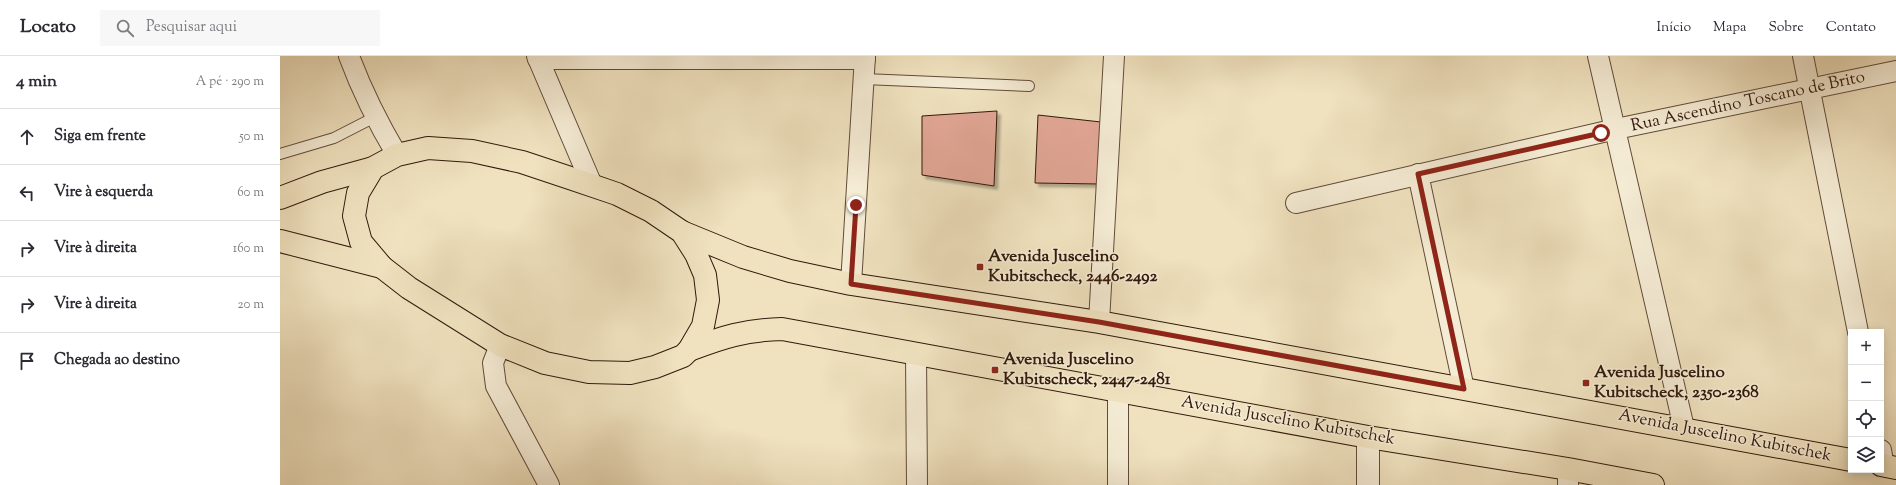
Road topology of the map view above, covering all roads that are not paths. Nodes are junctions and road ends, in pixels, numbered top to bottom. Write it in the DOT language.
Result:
graph roads {
  1 [pos="349,56"];
  2 [pos="1114,56"];
  3 [pos="1598,56"];
  4 [pos="1803,56"];
  5 [pos="537,58"];
  6 [pos="865,58"];
  7 [pos="1896,71"];
  8 [pos="864,79"];
  9 [pos="1029,86"];
  10 [pos="1810,88"];
  11 [pos="375,117"];
  12 [pos="1616,129"];
  13 [pos="280,154"];
  14 [pos="397,155"];
  15 [pos="373,168"];
  16 [pos="1418,174"];
  17 [pos="592,186"];
  18 [pos="280,198"];
  19 [pos="1296,203"];
  20 [pos="682,232"];
  21 [pos="280,241"];
  22 [pos="382,267"];
  23 [pos="851,284"];
  24 [pos="1099,322"];
  25 [pos="1857,329"];
  26 [pos="500,345"];
  27 [pos="689,350"];
  28 [pos="916,354"];
  29 [pos="1464,389"];
  30 [pos="1118,390"];
  31 [pos="1684,428"];
  32 [pos="1368,437"];
  33 [pos="1848,459"];
  34 [pos="1568,477"];
  35 [pos="549,485"];
  36 [pos="917,485"];
  37 [pos="1118,485"];
  38 [pos="1368,485"];
  39 [pos="1654,485"];
  1 -- 11 [label="street"];
  2 -- 24 [label="street"];
  3 -- 12 [label="street"];
  4 -- 10 [label="street"];
  5 -- 6 [label="street"];
  5 -- 17 [label="street"];
  6 -- 8 [label="street"];
  7 -- 10 [label="street, Rua Ascendino Toscano de Brito"];
  8 -- 9 [label="lane"];
  8 -- 23 [label="street"];
  10 -- 12 [label="street, Rua Ascendino Toscano de Brito"];
  10 -- 25 [label="street"];
  11 -- 13 [label="lane"];
  11 -- 14 [label="street"];
  12 -- 16 [label="street, Rua Ascendino Toscano de Brito"];
  12 -- 31 [label="street"];
  14 -- 15 [label="main road"];
  14 -- 17 [label="main road"];
  15 -- 18 [label="main road"];
  15 -- 22 [label="main road"];
  16 -- 19 [label="street, Rua Ascendino Toscano de Brito"];
  16 -- 29 [label="street"];
  17 -- 20 [label="main road"];
  20 -- 23 [label="main road, Avenida Juscelino Kubitschek"];
  20 -- 27 [label="main road"];
  21 -- 22 [label="main road"];
  22 -- 26 [label="main road, Avenida Juscelino Kubitschek"];
  23 -- 24 [label="main road, Avenida Juscelino Kubitschek"];
  24 -- 29 [label="main road, Avenida Juscelino Kubitschek"];
  26 -- 27 [label="main road, Avenida Juscelino Kubitschek"];
  26 -- 35 [label="street"];
  27 -- 28 [label="main road, Avenida Juscelino Kubitschek"];
  28 -- 30 [label="main road, Avenida Juscelino Kubitschek"];
  28 -- 36 [label="street"];
  29 -- 31 [label="main road, Avenida Juscelino Kubitschek"];
  30 -- 32 [label="main road, Avenida Juscelino Kubitschek"];
  30 -- 37 [label="street"];
  31 -- 33 [label="main road, Avenida Juscelino Kubitschek"];
  32 -- 34 [label="main road, Avenida Juscelino Kubitschek"];
  32 -- 38 [label="street"];
  34 -- 39 [label="main road, Avenida Juscelino Kubitschek"];
}
